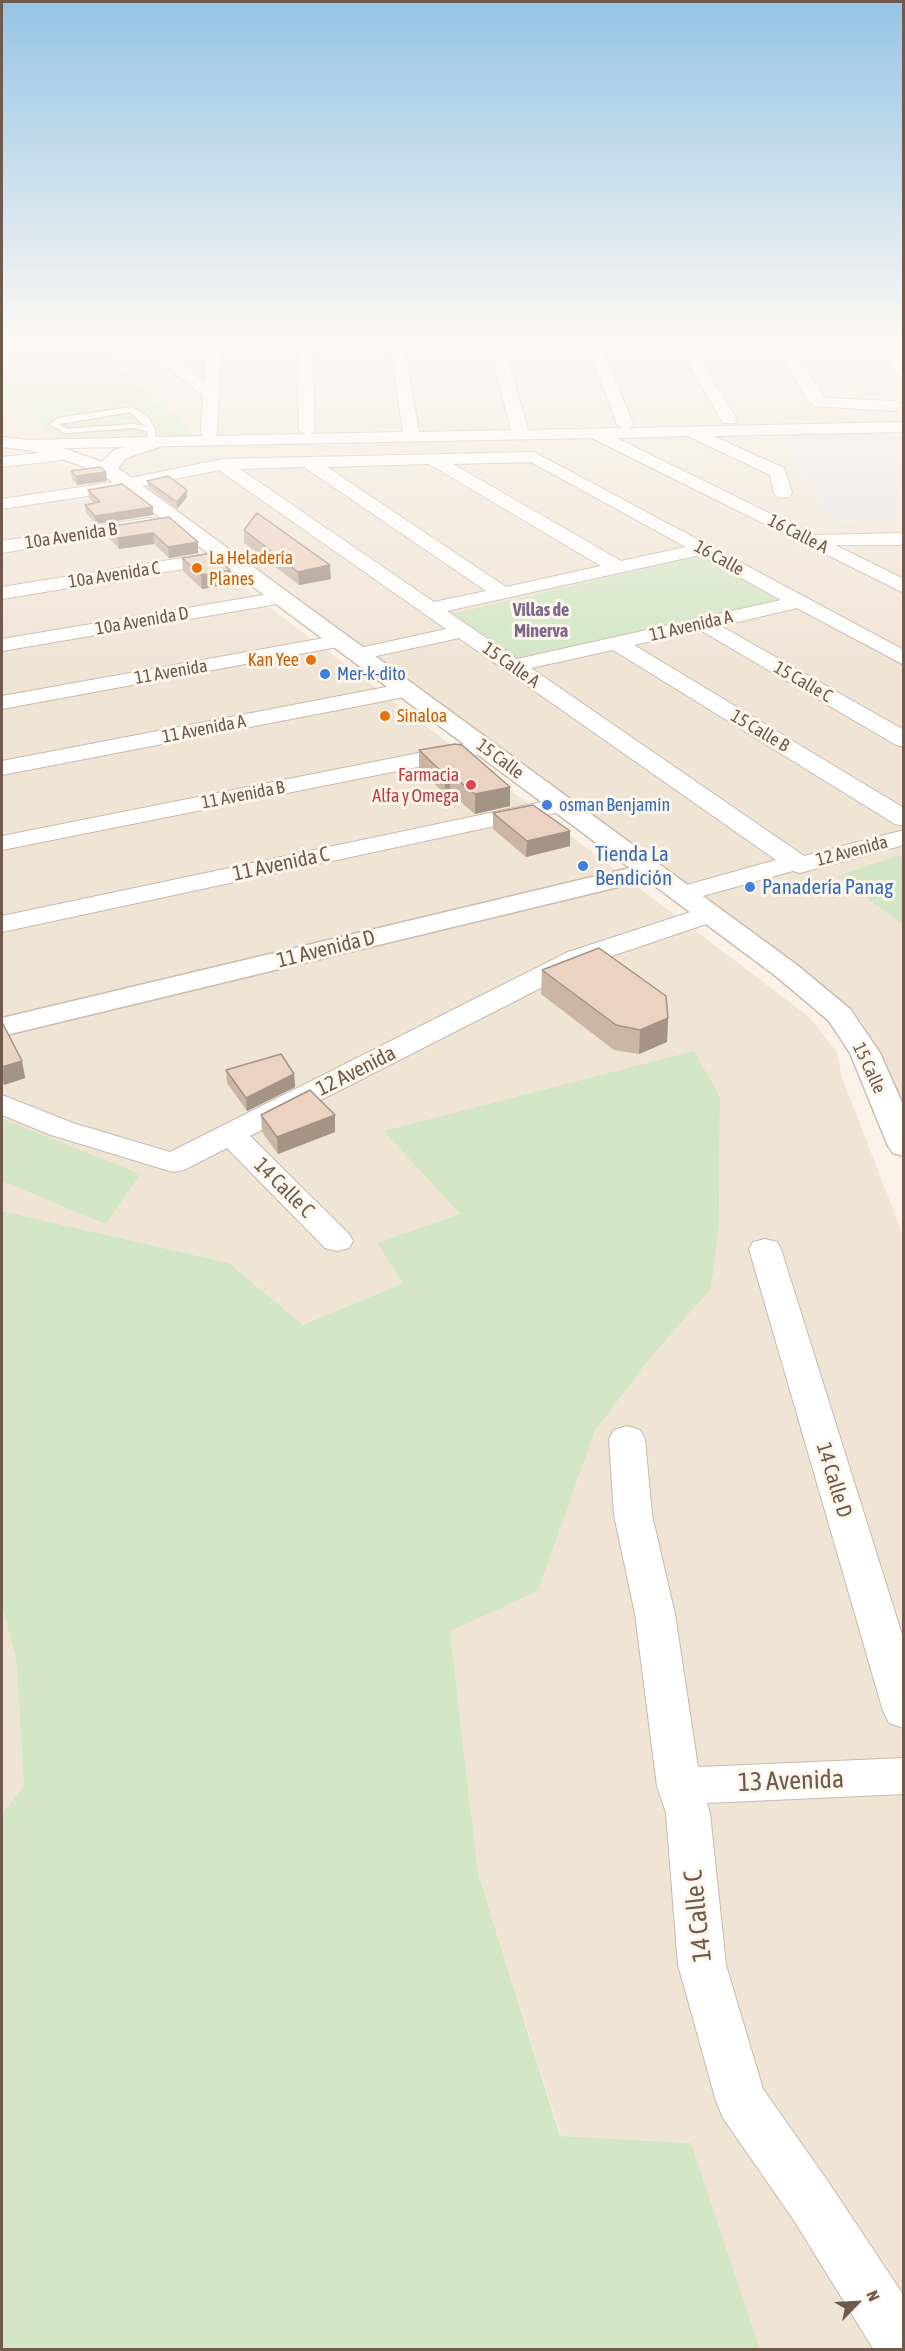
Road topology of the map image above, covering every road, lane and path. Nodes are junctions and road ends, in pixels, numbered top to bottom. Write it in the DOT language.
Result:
graph roads {
  1 [pos="43,449"];
  2 [pos="129,449"];
  3 [pos="627,449"];
  4 [pos="726,449"];
  5 [pos="3,452"];
  6 [pos="69,455"];
  7 [pos="431,459"];
  8 [pos="308,462"];
  9 [pos="222,464"];
  10 [pos="108,470"];
  11 [pos="127,484"];
  12 [pos="783,493"];
  13 [pos="2,504"];
  14 [pos="175,519"];
  15 [pos="903,538"];
  16 [pos="810,540"];
  17 [pos="2,547"];
  18 [pos="704,549"];
  19 [pos="226,557"];
  20 [pos="618,568"];
  21 [pos="898,581"];
  22 [pos="2,593"];
  23 [pos="502,593"];
  24 [pos="282,598"];
  25 [pos="799,602"];
  26 [pos="430,609"];
  27 [pos="702,623"];
  28 [pos="463,631"];
  29 [pos="616,643"];
  30 [pos="2,645"];
  31 [pos="350,648"];
  32 [pos="903,659"];
  33 [pos="513,666"];
  34 [pos="407,690"];
  35 [pos="2,703"];
  36 [pos="903,740"];
  37 [pos="484,747"];
  38 [pos="2,768"];
  39 [pos="561,804"];
  40 [pos="903,819"];
  41 [pos="903,837"];
  42 [pos="2,843"];
  43 [pos="798,864"];
  44 [pos="651,871"];
  45 [pos="681,894"];
  46 [pos="709,914"];
  47 [pos="2,924"];
  48 [pos="2,1027"];
  49 [pos="2,1104"];
  50 [pos="231,1135"];
  51 [pos="903,1146"];
  52 [pos="338,1241"];
  53 [pos="765,1249"];
  54 [pos="627,1438"];
  55 [pos="903,1711"];
  56 [pos="903,1776"];
  57 [pos="679,1786"];
  58 [pos="903,2346"];
  1 -- 6 [label="street, 15 Calle"];
  2 -- 10 [label="street"];
  3 -- 16 [label="street, 16 Calle A"];
  4 -- 12 [label="street"];
  5 -- 6 [label="street"];
  6 -- 10 [label="street, 15 Calle"];
  7 -- 8 [label="street"];
  7 -- 18 [label="street, 16 Calle"];
  7 -- 20 [label="street"];
  8 -- 9 [label="street"];
  8 -- 23 [label="street"];
  9 -- 11 [label="street"];
  9 -- 26 [label="street, 15 Calle A"];
  10 -- 11 [label="street, 15 Calle"];
  11 -- 13 [label="street"];
  11 -- 14 [label="street, 15 Calle"];
  14 -- 17 [label="street, 10a Avenida B"];
  14 -- 19 [label="street, 15 Calle"];
  15 -- 16 [label="street"];
  16 -- 21 [label="street, 16 Calle A"];
  18 -- 20 [label="street"];
  18 -- 25 [label="street, 16 Calle"];
  19 -- 22 [label="street, 10a Avenida C"];
  19 -- 24 [label="street, 15 Calle"];
  20 -- 23 [label="street"];
  23 -- 26 [label="street"];
  24 -- 30 [label="street, 10a Avenida D"];
  24 -- 31 [label="street, 15 Calle"];
  25 -- 27 [label="street, 11 Avenida A"];
  25 -- 32 [label="street, 16 Calle"];
  26 -- 28 [label="street, 15 Calle A"];
  27 -- 29 [label="street, 11 Avenida A"];
  27 -- 36 [label="street, 15 Calle C"];
  28 -- 31 [label="street"];
  28 -- 33 [label="street, 15 Calle A"];
  29 -- 33 [label="street, 11 Avenida A"];
  29 -- 40 [label="street, 15 Calle B"];
  31 -- 34 [label="street, 15 Calle"];
  31 -- 35 [label="street, 11 Avenida"];
  33 -- 43 [label="street, 15 Calle A"];
  34 -- 37 [label="street, 15 Calle"];
  34 -- 38 [label="street, 11 Avenida A"];
  37 -- 39 [label="street, 15 Calle"];
  37 -- 42 [label="street, 11 Avenida B"];
  39 -- 44 [label="street, 15 Calle"];
  39 -- 47 [label="street, 11 Avenida C"];
  41 -- 43 [label="street, 12 Avenida"];
  43 -- 45 [label="street, 12 Avenida"];
  44 -- 45 [label="street, 15 Calle"];
  44 -- 48 [label="street, 11 Avenida D"];
  45 -- 46 [label="street, 15 Calle"];
  46 -- 50 [label="street, 12 Avenida"];
  46 -- 51 [label="street, 15 Calle"];
  49 -- 50 [label="street, 12 Avenida"];
  50 -- 52 [label="street, 14 Calle C"];
  53 -- 55 [label="street, 14 Calle D"];
  54 -- 57 [label="street, 14 Calle C"];
  56 -- 57 [label="street, 13 Avenida"];
  57 -- 58 [label="street, 14 Calle C"];
}
